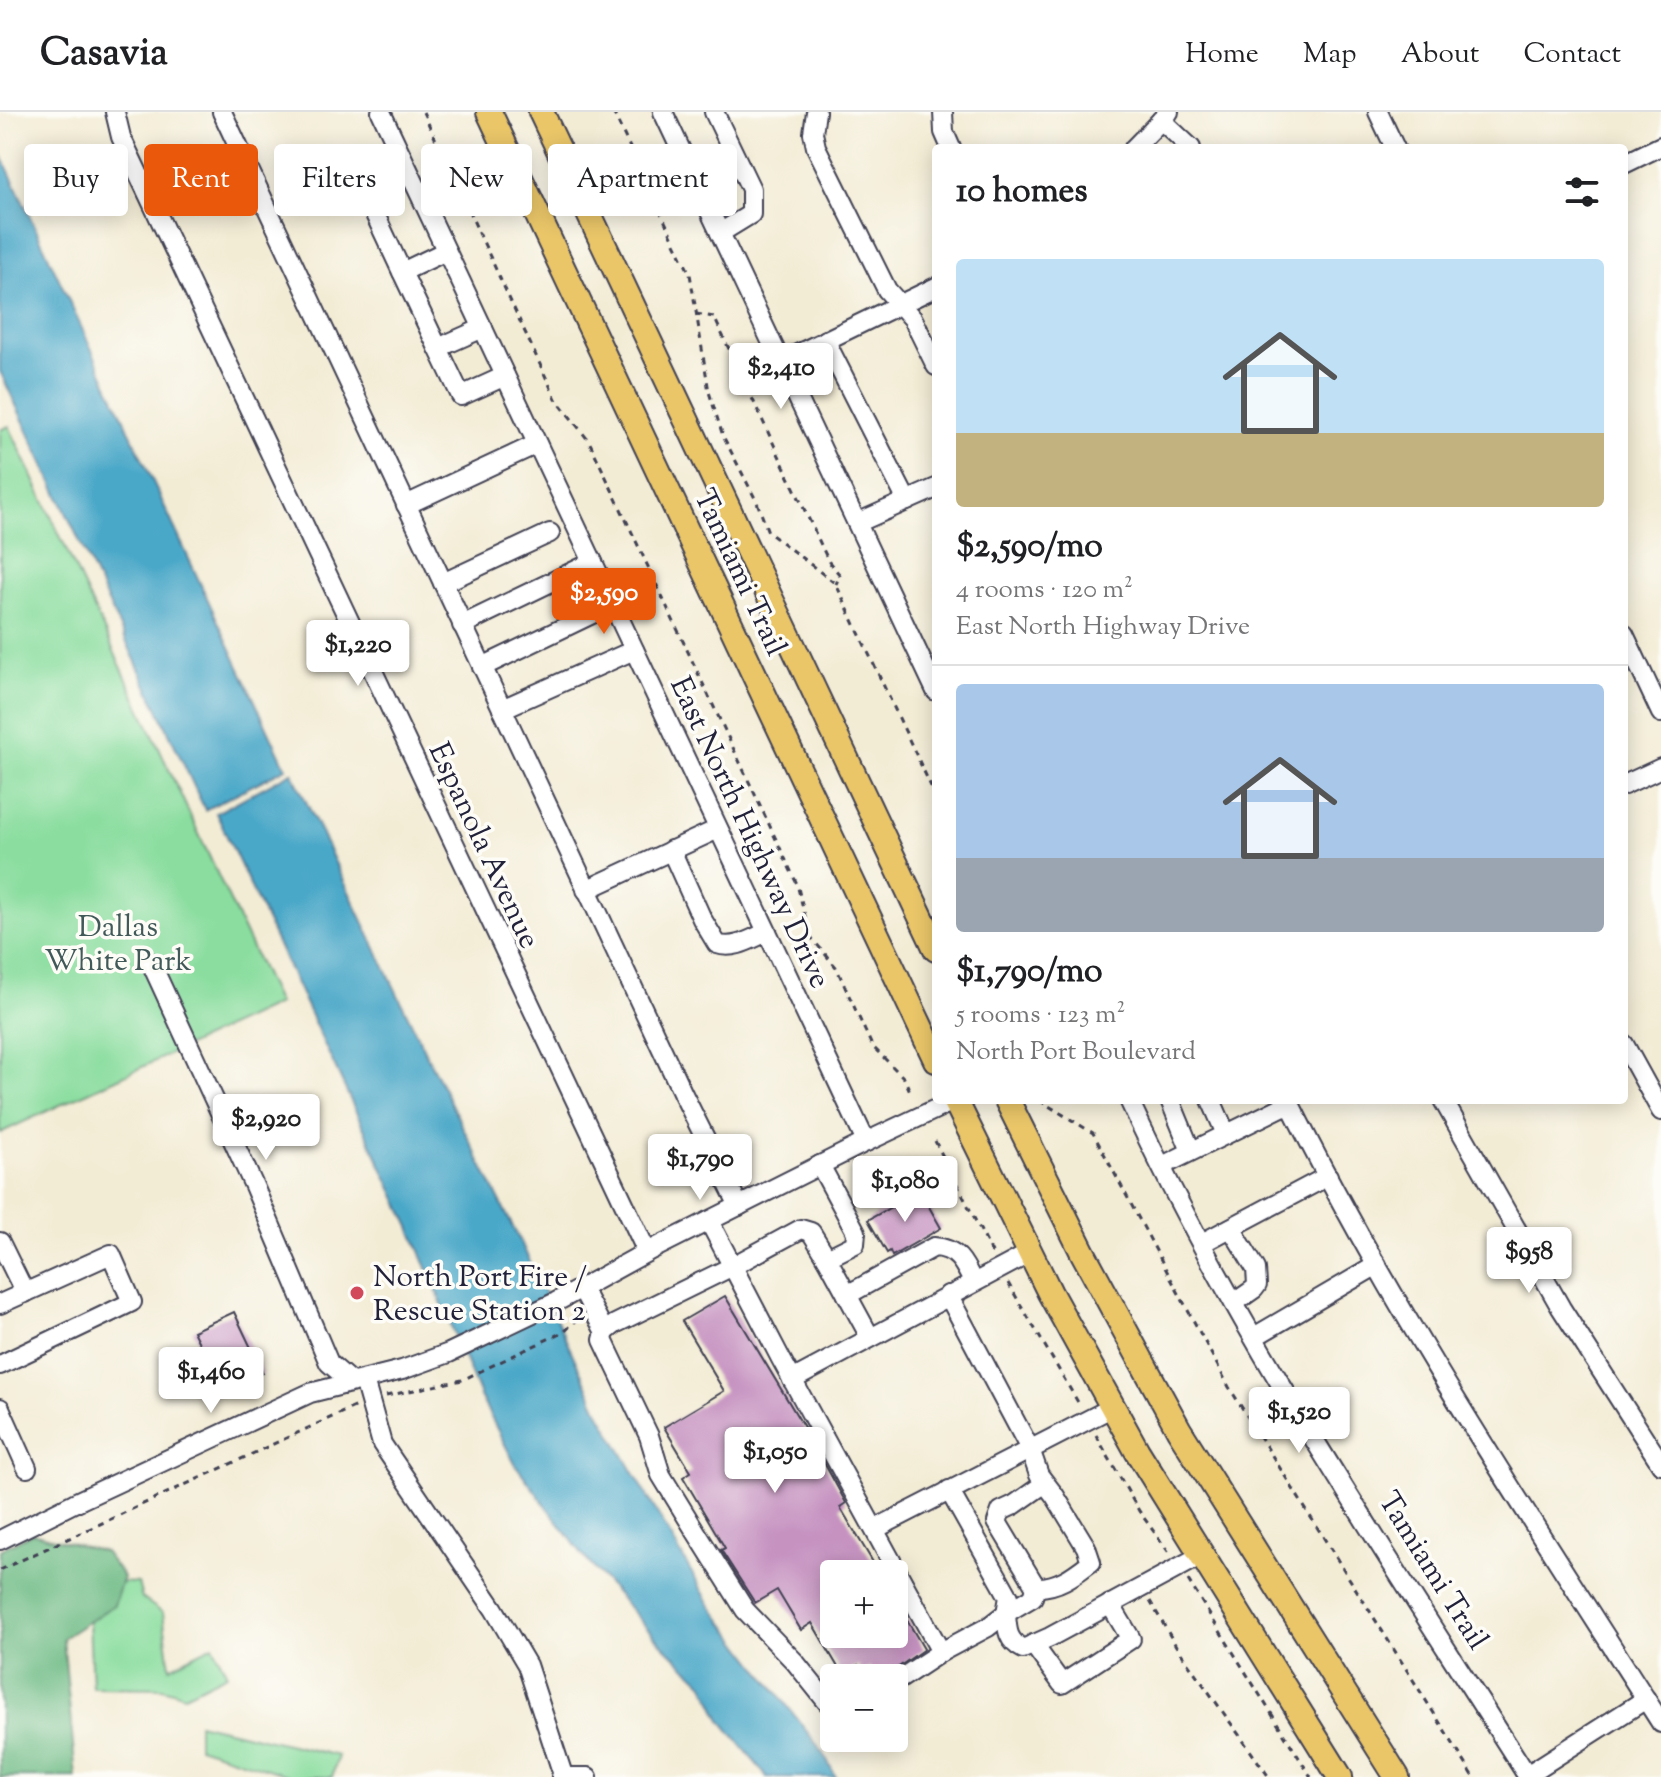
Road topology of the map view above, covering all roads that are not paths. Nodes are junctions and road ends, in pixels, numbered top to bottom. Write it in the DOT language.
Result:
graph roads {
  1 [pos="115,112"];
  2 [pos="222,112"];
  3 [pos="381,112"];
  4 [pos="489,112"];
  5 [pos="541,112"];
  6 [pos="664,112"];
  7 [pos="714,112"];
  8 [pos="816,112"];
  9 [pos="943,112"];
  10 [pos="1378,112"];
  11 [pos="1165,116"];
  12 [pos="949,144"];
  13 [pos="1138,144"];
  14 [pos="1188,144"];
  15 [pos="1393,144"];
  16 [pos="1661,146"];
  17 [pos="1628,162"];
  18 [pos="376,216"];
  19 [pos="720,233"];
  20 [pos="446,251"];
  21 [pos="402,272"];
  22 [pos="932,289"];
  23 [pos="899,304"];
  24 [pos="483,328"];
  25 [pos="825,340"];
  26 [pos="438,348"];
  27 [pos="932,358"];
  28 [pos="781,362"];
  29 [pos="505,376"];
  30 [pos="537,444"];
  31 [pos="932,490"];
  32 [pos="907,501"];
  33 [pos="406,505"];
  34 [pos="857,523"];
  35 [pos="550,533"];
  36 [pos="593,562"];
  37 [pos="443,583"];
  38 [pos="613,604"];
  39 [pos="462,625"];
  40 [pos="1628,643"];
  41 [pos="634,650"];
  42 [pos="482,667"];
  43 [pos="932,676"];
  44 [pos="502,709"];
  45 [pos="1661,713"];
  46 [pos="1661,768"];
  47 [pos="1628,783"];
  48 [pos="718,829"];
  49 [pos="671,850"];
  50 [pos="586,890"];
  51 [pos="767,932"];
  52 [pos="932,941"];
  53 [pos="151,963"];
  54 [pos="1628,1051"];
  55 [pos="932,1052"];
  56 [pos="947,1104"];
  57 [pos="957,1104"];
  58 [pos="1009,1104"];
  59 [pos="1131,1104"];
  60 [pos="1172,1104"];
  61 [pos="1213,1104"];
  62 [pos="1283,1104"];
  63 [pos="1291,1104"];
  64 [pos="1445,1104"];
  65 [pos="1661,1111"];
  66 [pos="1226,1134"];
  67 [pos="866,1142"];
  68 [pos="1191,1151"];
  69 [pos="820,1165"];
  70 [pos="1162,1166"];
  71 [pos="1328,1176"];
  72 [pos="739,1206"];
  73 [pos="709,1221"];
  74 [pos="1231,1228"];
  75 [pos="0,1242"];
  76 [pos="1202,1243"];
  77 [pos="647,1252"];
  78 [pos="1030,1253"];
  79 [pos="827,1258"];
  80 [pos="1377,1265"];
  81 [pos="733,1266"];
  82 [pos="973,1282"];
  83 [pos="582,1289"];
  84 [pos="25,1293"];
  85 [pos="847,1295"];
  86 [pos="948,1295"];
  87 [pos="1234,1303"];
  88 [pos="0,1304"];
  89 [pos="605,1332"];
  90 [pos="870,1337"];
  91 [pos="1254,1337"];
  92 [pos="0,1365"];
  93 [pos="792,1380"];
  94 [pos="357,1381"];
  95 [pos="1113,1407"];
  96 [pos="0,1408"];
  97 [pos="1030,1449"];
  98 [pos="1661,1464"];
  99 [pos="27,1468"];
  100 [pos="1044,1484"];
  101 [pos="949,1490"];
  102 [pos="0,1519"];
  103 [pos="875,1529"];
  104 [pos="4,1538"];
  105 [pos="1190,1561"];
  106 [pos="1036,1587"];
  107 [pos="1110,1604"];
  108 [pos="1006,1613"];
  109 [pos="1033,1644"];
  110 [pos="941,1652"];
  111 [pos="908,1674"];
  112 [pos="820,1693"];
  113 [pos="1646,1699"];
  114 [pos="1661,1723"];
  115 [pos="562,1776"];
  116 [pos="1527,1776"];
  117 [pos="588,1777"];
  118 [pos="1340,1777"];
  119 [pos="1397,1777"];
  1 -- 77 [label="street, Espanola Avenue"];
  2 -- 33 [label="street"];
  3 -- 20 [label="street, East North Highway Drive"];
  4 -- 55 [label="main road, Tamiami Trail"];
  5 -- 52 [label="main road, Tamiami Trail"];
  6 -- 19 [label="street"];
  7 -- 19 [label="street"];
  8 -- 23 [label="street"];
  9 -- 12 [label="street"];
  10 -- 15 [label="street"];
  11 -- 13 [label="street"];
  11 -- 14 [label="street"];
  16 -- 17 [label="street"];
  18 -- 21 [label="street"];
  19 -- 28 [label="street"];
  20 -- 21 [label="street"];
  20 -- 24 [label="street, East North Highway Drive"];
  21 -- 26 [label="street"];
  22 -- 23 [label="street"];
  23 -- 25 [label="street"];
  23 -- 27 [label="street"];
  24 -- 26 [label="street"];
  24 -- 29 [label="street, East North Highway Drive"];
  25 -- 28 [label="street"];
  25 -- 32 [label="street"];
  26 -- 29 [label="street"];
  28 -- 34 [label="street"];
  29 -- 30 [label="street, East North Highway Drive"];
  30 -- 33 [label="street"];
  30 -- 36 [label="street, East North Highway Drive"];
  31 -- 32 [label="street"];
  32 -- 34 [label="street"];
  33 -- 37 [label="street"];
  34 -- 43 [label="street"];
  35 -- 37 [label="street"];
  36 -- 38 [label="street, East North Highway Drive"];
  36 -- 39 [label="street"];
  37 -- 39 [label="street"];
  38 -- 41 [label="street, East North Highway Drive"];
  38 -- 42 [label="street"];
  39 -- 42 [label="street"];
  40 -- 45 [label="street"];
  41 -- 44 [label="street"];
  41 -- 48 [label="street, East North Highway Drive"];
  42 -- 44 [label="street"];
  44 -- 50 [label="street"];
  46 -- 47 [label="street"];
  48 -- 49 [label="street"];
  48 -- 51 [label="street, East North Highway Drive"];
  49 -- 50 [label="street"];
  49 -- 51 [label="street"];
  50 -- 72 [label="street"];
  51 -- 67 [label="street, East North Highway Drive"];
  53 -- 94 [label="street"];
  54 -- 65 [label="street"];
  56 -- 67 [label="street"];
  57 -- 78 [label="main road"];
  58 -- 119 [label="main road"];
  59 -- 70 [label="street, Tamiami Trail"];
  60 -- 68 [label="street"];
  61 -- 66 [label="street"];
  62 -- 66 [label="street"];
  63 -- 71 [label="street"];
  64 -- 98 [label="street"];
  66 -- 68 [label="street"];
  67 -- 69 [label="street"];
  68 -- 70 [label="street"];
  69 -- 72 [label="street"];
  69 -- 79 [label="street"];
  70 -- 76 [label="street, Tamiami Trail"];
  71 -- 74 [label="street"];
  71 -- 80 [label="street"];
  72 -- 73 [label="street"];
  73 -- 77 [label="street"];
  73 -- 81 [label="street"];
  74 -- 76 [label="street"];
  74 -- 87 [label="street"];
  75 -- 84 [label="street"];
  76 -- 87 [label="street, Tamiami Trail"];
  77 -- 83 [label="street"];
  78 -- 82 [label="street"];
  78 -- 95 [label="main road"];
  79 -- 81 [label="street"];
  79 -- 85 [label="street"];
  80 -- 91 [label="street"];
  80 -- 113 [label="street"];
  81 -- 89 [label="street"];
  81 -- 93 [label="street"];
  82 -- 85 [label="street"];
  82 -- 86 [label="street"];
  83 -- 89 [label="street"];
  83 -- 94 [label="street"];
  84 -- 88 [label="street"];
  84 -- 92 [label="street"];
  85 -- 90 [label="street"];
  86 -- 90 [label="street"];
  86 -- 97 [label="street"];
  87 -- 91 [label="street, Tamiami Trail"];
  89 -- 112 [label="street"];
  90 -- 93 [label="street"];
  91 -- 116 [label="street, Tamiami Trail"];
  93 -- 103 [label="street"];
  94 -- 104 [label="street"];
  94 -- 115 [label="street"];
  95 -- 97 [label="street"];
  95 -- 105 [label="main road"];
  96 -- 99 [label="street"];
  97 -- 100 [label="street"];
  97 -- 101 [label="street"];
  100 -- 106 [label="street"];
  100 -- 106 [label="street"];
  101 -- 103 [label="street"];
  101 -- 108 [label="street"];
  102 -- 104 [label="street"];
  103 -- 110 [label="street"];
  105 -- 107 [label="street"];
  105 -- 118 [label="main road"];
  106 -- 108 [label="street"];
  107 -- 109 [label="street"];
  107 -- 109 [label="street"];
  108 -- 109 [label="street"];
  108 -- 110 [label="street"];
  110 -- 111 [label="street"];
  113 -- 114 [label="street"];
  113 -- 116 [label="street"];
  115 -- 117 [label="street"];
}
